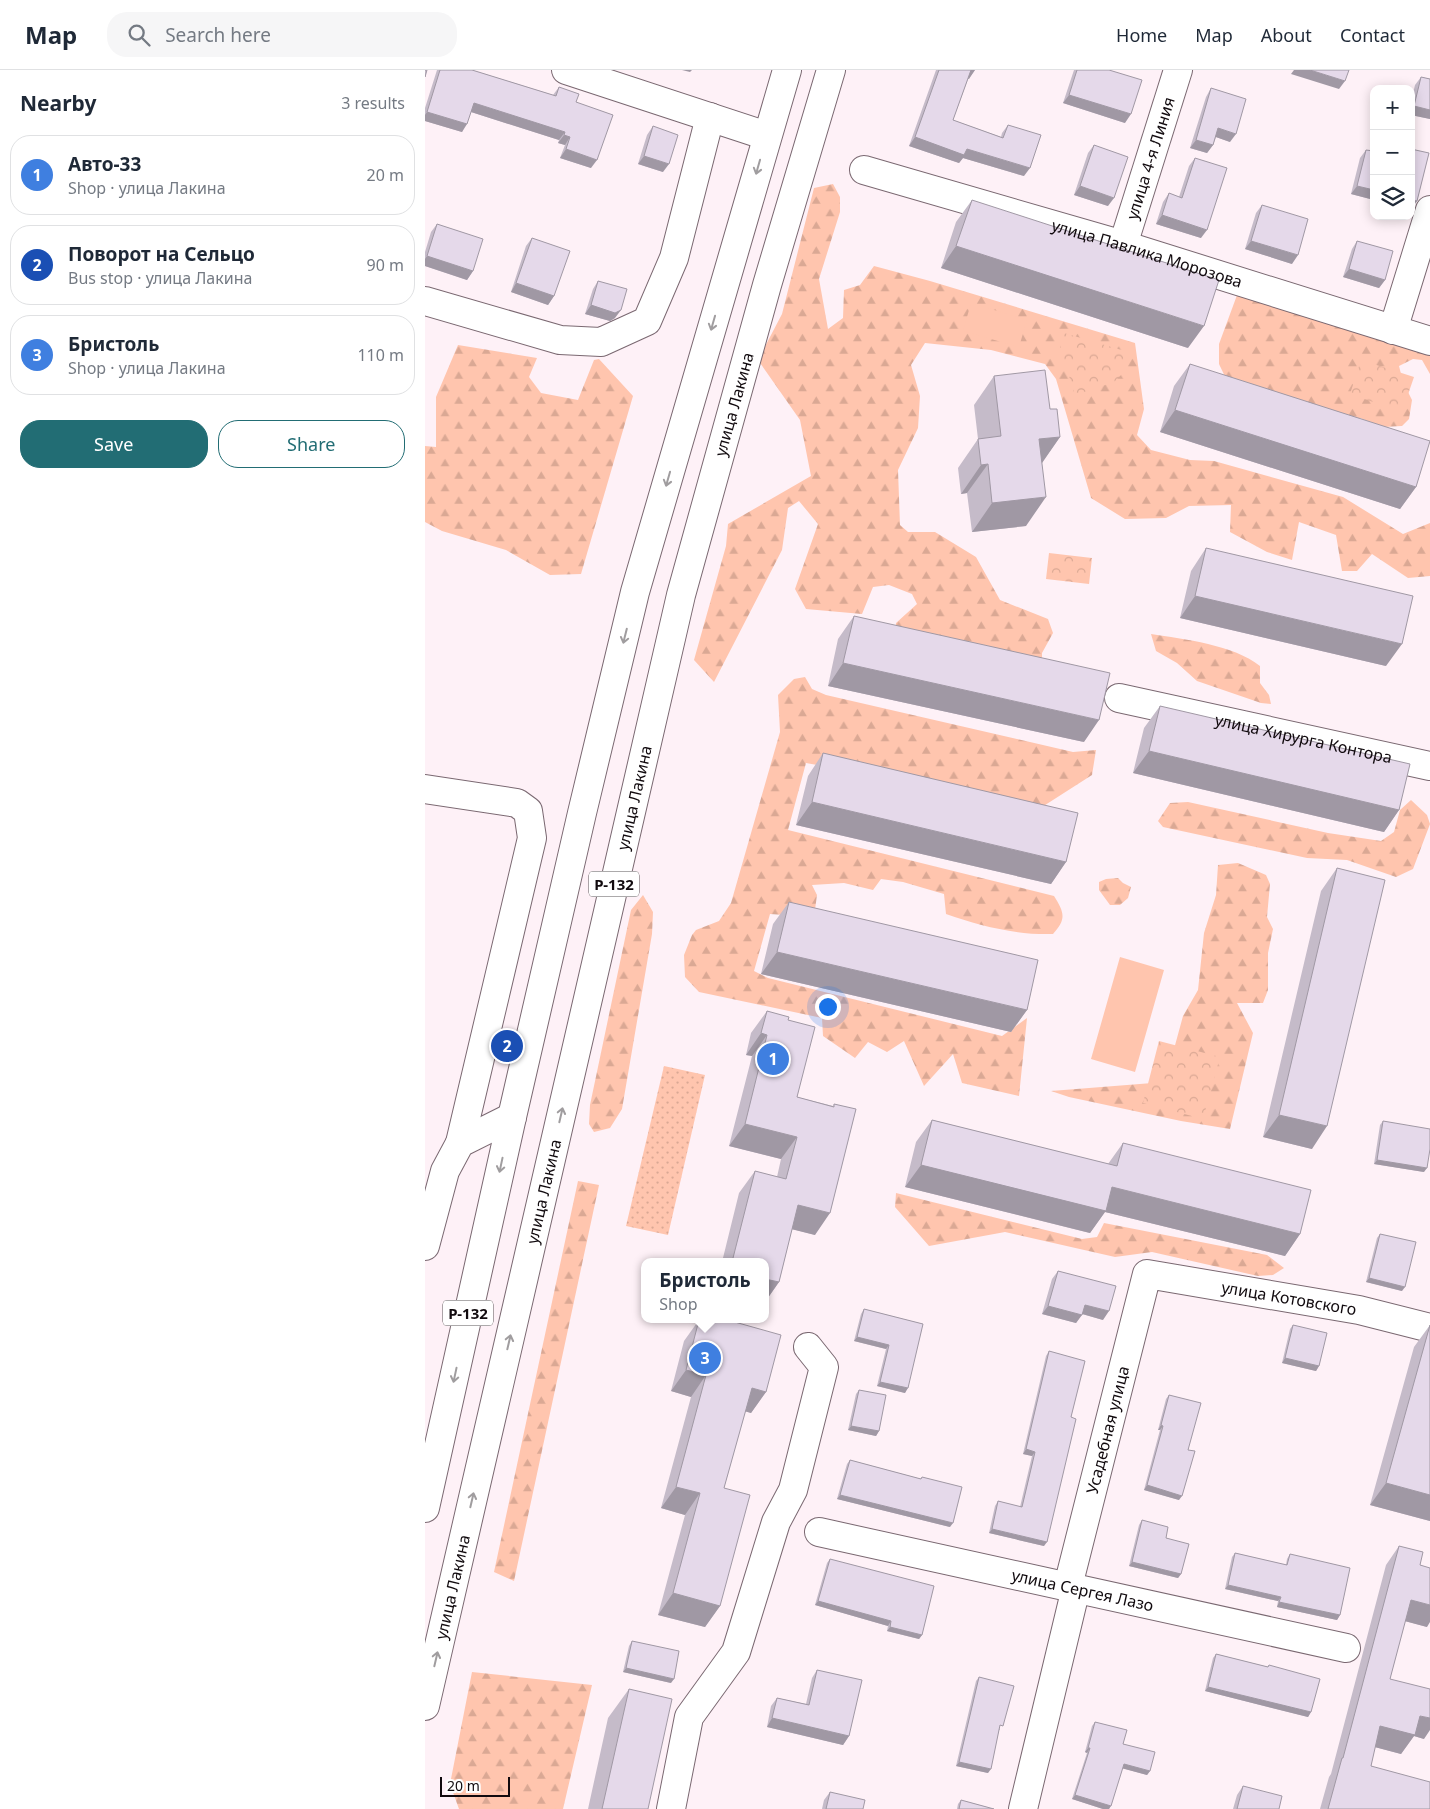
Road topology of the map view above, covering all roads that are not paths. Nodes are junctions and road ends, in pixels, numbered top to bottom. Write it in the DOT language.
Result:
graph roads {
  1 [pos="566,70"];
  2 [pos="787,70"];
  3 [pos="831,70"];
  4 [pos="1178,70"];
  5 [pos="710,117"];
  6 [pos="767,136"];
  7 [pos="864,170"];
  8 [pos="1430,210"];
  9 [pos="1123,246"];
  10 [pos="425,300"];
  11 [pos="1393,330"];
  12 [pos="1430,342"];
  13 [pos="1119,698"];
  14 [pos="1430,766"];
  15 [pos="425,789"];
  16 [pos="511,1117"];
  17 [pos="460,1143"];
  18 [pos="425,1246"];
  19 [pos="1147,1274"];
  20 [pos="1430,1328"];
  21 [pos="808,1347"];
  22 [pos="425,1508"];
  23 [pos="819,1532"];
  24 [pos="1072,1587"];
  25 [pos="1346,1648"];
  26 [pos="425,1706"];
  27 [pos="671,1809"];
  28 [pos="1023,1809"];
  1 -- 5 [label="main road"];
  2 -- 6 [label="main road, Р-132"];
  26 -- 3 [label="main road, улица Лакина / Р-132, one-way"];
  4 -- 9 [label="main road, улица 4-я Линия"];
  5 -- 6 [label="main road"];
  5 -- 10 [label="main road"];
  6 -- 16 [label="main road, Р-132, one-way"];
  7 -- 9 [label="main road, улица Павлика Морозова"];
  8 -- 11 [label="main road"];
  9 -- 11 [label="main road, улица Павлика Морозова"];
  11 -- 12 [label="main road, улица Павлика Морозова"];
  13 -- 14 [label="main road, улица Хирурга Контора"];
  15 -- 17 [label="main road"];
  16 -- 17 [label="main road"];
  16 -- 22 [label="main road, Р-132, one-way"];
  17 -- 18 [label="main road"];
  19 -- 20 [label="main road, улица Котовского"];
  19 -- 24 [label="main road, Усадебная улица"];
  21 -- 27 [label="main road"];
  23 -- 24 [label="main road, улица Сергея Лазо"];
  24 -- 25 [label="main road, улица Сергея Лазо"];
  24 -- 28 [label="main road, Усадебная улица"];
}
